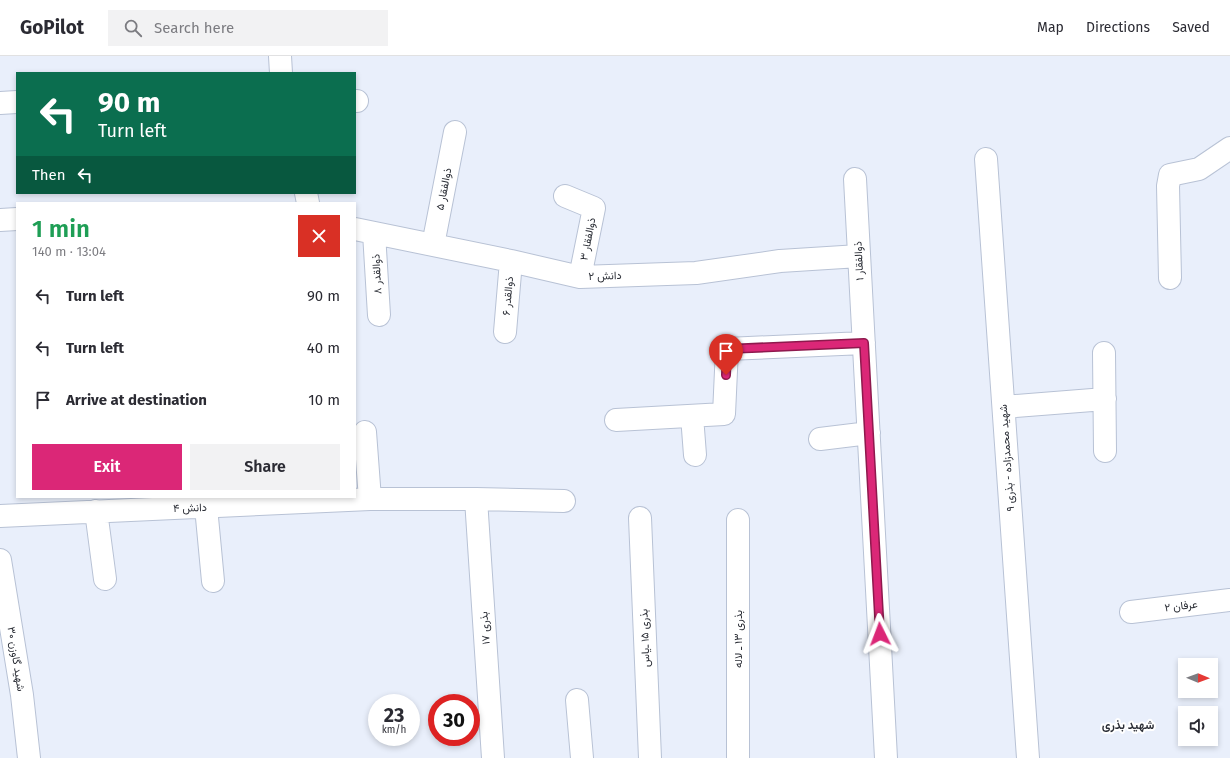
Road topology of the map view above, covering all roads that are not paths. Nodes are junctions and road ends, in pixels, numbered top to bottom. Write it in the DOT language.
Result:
graph roads {
  1 [pos="280,56"];
  2 [pos="282,72"];
  3 [pos="16,102"];
  4 [pos="0,103"];
  5 [pos="455,132"];
  6 [pos="1230,148"];
  7 [pos="986,159"];
  8 [pos="855,179"];
  9 [pos="565,196"];
  10 [pos="16,219"];
  11 [pos="0,220"];
  12 [pos="365,231"];
  13 [pos="433,246"];
  14 [pos="859,256"];
  15 [pos="511,261"];
  16 [pos="580,277"];
  17 [pos="1170,278"];
  18 [pos="379,315"];
  19 [pos="505,332"];
  20 [pos="864,343"];
  21 [pos="1104,354"];
  22 [pos="1105,399"];
  23 [pos="1004,407"];
  24 [pos="692,416"];
  25 [pos="616,420"];
  26 [pos="365,432"];
  27 [pos="869,433"];
  28 [pos="820,439"];
  29 [pos="1105,451"];
  30 [pos="695,455"];
  31 [pos="370,499"];
  32 [pos="476,499"];
  33 [pos="564,501"];
  34 [pos="133,503"];
  35 [pos="206,507"];
  36 [pos="96,511"];
  37 [pos="0,516"];
  38 [pos="640,518"];
  39 [pos="738,520"];
  40 [pos="0,560"];
  41 [pos="106,579"];
  42 [pos="213,581"];
  43 [pos="1230,600"];
  44 [pos="1131,612"];
  45 [pos="577,700"];
  46 [pos="29,758"];
  47 [pos="493,758"];
  48 [pos="582,758"];
  49 [pos="650,758"];
  50 [pos="738,758"];
  51 [pos="886,758"];
  52 [pos="1028,758"];
  1 -- 2 [label="street"];
  3 -- 4 [label="street"];
  5 -- 13 [label="street, ذوالفقار ۵"];
  6 -- 17 [label="street"];
  7 -- 23 [label="street, شهید محمدزاده - بذری ۹"];
  8 -- 14 [label="street, ذوالفقار ۱"];
  9 -- 16 [label="street, ذوالفقار ۳"];
  10 -- 11 [label="street"];
  12 -- 13 [label="street, دانش ۲"];
  12 -- 18 [label="street, ذوالقدر ۸"];
  13 -- 15 [label="street, دانش ۲"];
  14 -- 16 [label="street, دانش ۲"];
  14 -- 20 [label="street, ذوالفقار ۱"];
  15 -- 16 [label="street, دانش ۲"];
  15 -- 19 [label="street, ذوالقدر ۶"];
  20 -- 24 [label="street"];
  20 -- 27 [label="street, ذوالفقار ۱"];
  21 -- 22 [label="street"];
  22 -- 23 [label="street"];
  22 -- 29 [label="street"];
  23 -- 52 [label="street, شهید محمدزاده - بذری ۹"];
  24 -- 25 [label="street"];
  24 -- 30 [label="street"];
  26 -- 31 [label="street"];
  27 -- 28 [label="street"];
  27 -- 51 [label="street, ذوالفقار ۱"];
  31 -- 32 [label="street, دانش ۴"];
  31 -- 35 [label="street, دانش ۴"];
  32 -- 33 [label="street, دانش ۴"];
  32 -- 47 [label="street, بذری ۱۷"];
  34 -- 35 [label="street, دانش ۴"];
  34 -- 36 [label="street, دانش ۴"];
  35 -- 42 [label="street"];
  36 -- 37 [label="street, دانش ۴"];
  36 -- 41 [label="street"];
  38 -- 49 [label="street, بذری ۱۵ ـ‌یاس"];
  39 -- 50 [label="street, بذری ۱۳ ـ لاله"];
  40 -- 46 [label="street, شهید گاوزن ۳۰"];
  43 -- 44 [label="street, عرفان ۲"];
  45 -- 48 [label="street"];
}
